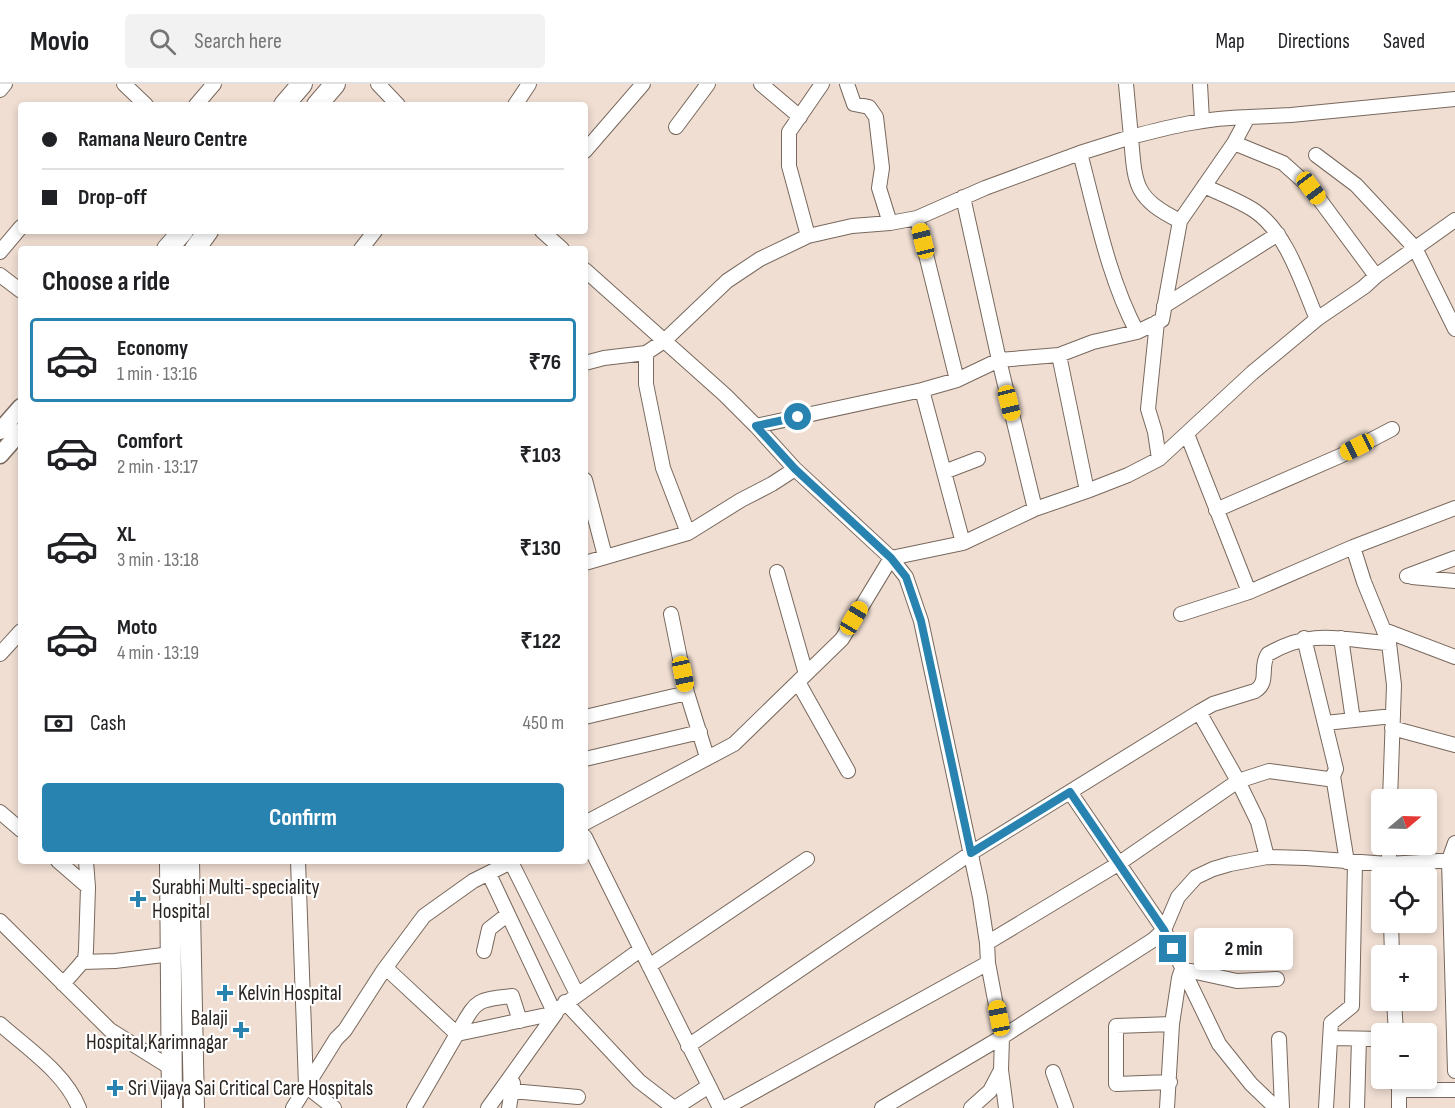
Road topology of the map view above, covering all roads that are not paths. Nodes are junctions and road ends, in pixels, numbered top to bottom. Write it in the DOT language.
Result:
graph roads {
  1 [pos="5,84"];
  2 [pos="123,84"];
  3 [pos="214,84"];
  4 [pos="302,84"];
  5 [pos="335,84"];
  6 [pos="378,84"];
  7 [pos="529,84"];
  8 [pos="643,84"];
  9 [pos="708,84"];
  10 [pos="761,84"];
  11 [pos="822,84"];
  12 [pos="846,84"];
  13 [pos="1126,84"];
  14 [pos="1200,84"];
  15 [pos="0,90"];
  16 [pos="1455,99"];
  17 [pos="143,102"];
  18 [pos="199,102"];
  19 [pos="287,102"];
  20 [pos="320,102"];
  21 [pos="395,102"];
  22 [pos="517,102"];
  23 [pos="800,117"];
  24 [pos="1248,117"];
  25 [pos="1203,120"];
  26 [pos="676,127"];
  27 [pos="1131,137"];
  28 [pos="1234,143"];
  29 [pos="588,147"];
  30 [pos="1080,153"];
  31 [pos="1316,155"];
  32 [pos="1204,186"];
  33 [pos="963,197"];
  34 [pos="917,218"];
  35 [pos="1455,220"];
  36 [pos="1180,221"];
  37 [pos="890,223"];
  38 [pos="18,231"];
  39 [pos="180,234"];
  40 [pos="373,234"];
  41 [pos="545,234"];
  42 [pos="1278,234"];
  43 [pos="808,236"];
  44 [pos="170,246"];
  45 [pos="363,246"];
  46 [pos="559,246"];
  47 [pos="1415,248"];
  48 [pos="0,252"];
  49 [pos="588,273"];
  50 [pos="0,275"];
  51 [pos="1376,276"];
  52 [pos="18,289"];
  53 [pos="1164,306"];
  54 [pos="1317,319"];
  55 [pos="1157,322"];
  56 [pos="1455,329"];
  57 [pos="1137,332"];
  58 [pos="664,341"];
  59 [pos="646,353"];
  60 [pos="1059,355"];
  61 [pos="999,360"];
  62 [pos="588,362"];
  63 [pos="957,380"];
  64 [pos="922,390"];
  65 [pos="18,410"];
  66 [pos="756,426"];
  67 [pos="1392,429"];
  68 [pos="0,431"];
  69 [pos="18,434"];
  70 [pos="1187,434"];
  71 [pos="0,455"];
  72 [pos="978,459"];
  73 [pos="1159,459"];
  74 [pos="795,469"];
  75 [pos="944,472"];
  76 [pos="588,491"];
  77 [pos="1087,492"];
  78 [pos="1455,508"];
  79 [pos="1035,509"];
  80 [pos="1216,510"];
  81 [pos="688,533"];
  82 [pos="963,543"];
  83 [pos="1353,548"];
  84 [pos="605,556"];
  85 [pos="891,558"];
  86 [pos="1455,558"];
  87 [pos="588,562"];
  88 [pos="777,572"];
  89 [pos="1455,581"];
  90 [pos="1249,592"];
  91 [pos="671,614"];
  92 [pos="1181,614"];
  93 [pos="18,634"];
  94 [pos="1386,636"];
  95 [pos="1304,638"];
  96 [pos="1341,638"];
  97 [pos="0,654"];
  98 [pos="1455,657"];
  99 [pos="802,678"];
  100 [pos="687,693"];
  101 [pos="1199,712"];
  102 [pos="588,716"];
  103 [pos="1353,720"];
  104 [pos="1392,722"];
  105 [pos="1324,723"];
  106 [pos="700,732"];
  107 [pos="1455,745"];
  108 [pos="707,757"];
  109 [pos="588,758"];
  110 [pos="848,771"];
  111 [pos="1333,776"];
  112 [pos="1238,781"];
  113 [pos="1390,789"];
  114 [pos="1070,792"];
  115 [pos="0,812"];
  116 [pos="588,821"];
  117 [pos="18,827"];
  118 [pos="588,843"];
  119 [pos="1455,843"];
  120 [pos="971,853"];
  121 [pos="1267,857"];
  122 [pos="807,859"];
  123 [pos="1452,860"];
  124 [pos="1351,862"];
  125 [pos="61,864"];
  126 [pos="86,864"];
  127 [pos="170,864"];
  128 [pos="189,864"];
  129 [pos="298,864"];
  130 [pos="507,864"];
  131 [pos="513,864"];
  132 [pos="1118,864"];
  133 [pos="1372,867"];
  134 [pos="1412,867"];
  135 [pos="489,874"];
  136 [pos="88,887"];
  137 [pos="507,915"];
  138 [pos="0,921"];
  139 [pos="1164,930"];
  140 [pos="987,943"];
  141 [pos="640,950"];
  142 [pos="484,951"];
  143 [pos="171,954"];
  144 [pos="82,962"];
  145 [pos="988,963"];
  146 [pos="649,966"];
  147 [pos="386,968"];
  148 [pos="1182,969"];
  149 [pos="1277,979"];
  150 [pos="63,984"];
  151 [pos="577,994"];
  152 [pos="558,1009"];
  153 [pos="520,1021"];
  154 [pos="0,1024"];
  155 [pos="1172,1024"];
  156 [pos="457,1034"];
  157 [pos="1002,1036"];
  158 [pos="1332,1038"];
  159 [pos="1279,1039"];
  160 [pos="1359,1039"];
  161 [pos="1371,1039"];
  162 [pos="688,1046"];
  163 [pos="171,1068"];
  164 [pos="1001,1070"];
  165 [pos="514,1071"];
  166 [pos="1455,1071"];
  167 [pos="1053,1072"];
  168 [pos="1170,1082"];
  169 [pos="306,1086"];
  170 [pos="709,1086"];
  171 [pos="1437,1088"];
  172 [pos="1399,1089"];
  173 [pos="1455,1090"];
  174 [pos="512,1091"];
  175 [pos="578,1097"];
  176 [pos="80,1108"];
  177 [pos="172,1108"];
  178 [pos="194,1108"];
  179 [pos="293,1108"];
  180 [pos="334,1108"];
  181 [pos="414,1108"];
  182 [pos="488,1108"];
  183 [pos="509,1108"];
  184 [pos="675,1108"];
  185 [pos="720,1108"];
  186 [pos="725,1108"];
  187 [pos="882,1108"];
  188 [pos="970,1108"];
  189 [pos="1006,1108"];
  190 [pos="1066,1108"];
  191 [pos="1167,1108"];
  192 [pos="1276,1108"];
  193 [pos="1282,1108"];
  194 [pos="1326,1108"];
  195 [pos="1357,1108"];
  196 [pos="1399,1108"];
  1 -- 15 [label="street"];
  2 -- 17 [label="street"];
  3 -- 18 [label="street"];
  4 -- 19 [label="highway"];
  5 -- 20 [label="highway"];
  6 -- 21 [label="street"];
  7 -- 22 [label="street"];
  8 -- 29 [label="street"];
  9 -- 26 [label="street"];
  10 -- 23 [label="street"];
  11 -- 23 [label="street"];
  12 -- 37 [label="street"];
  13 -- 27 [label="street"];
  14 -- 25 [label="street"];
  16 -- 24 [label="street"];
  23 -- 43 [label="street"];
  24 -- 25 [label="street"];
  24 -- 28 [label="street"];
  25 -- 27 [label="street"];
  27 -- 30 [label="street"];
  27 -- 36 [label="street"];
  28 -- 32 [label="street"];
  28 -- 51 [label="street"];
  30 -- 33 [label="street"];
  30 -- 57 [label="street"];
  31 -- 47 [label="street"];
  32 -- 36 [label="street"];
  32 -- 42 [label="street"];
  33 -- 34 [label="street"];
  33 -- 61 [label="street"];
  34 -- 37 [label="street"];
  34 -- 63 [label="street"];
  35 -- 47 [label="street"];
  36 -- 53 [label="street"];
  37 -- 43 [label="street"];
  38 -- 48 [label="street"];
  39 -- 44 [label="highway"];
  40 -- 45 [label="street"];
  41 -- 46 [label="street"];
  42 -- 53 [label="street"];
  42 -- 54 [label="street"];
  43 -- 58 [label="street"];
  47 -- 51 [label="street"];
  47 -- 56 [label="street"];
  49 -- 58 [label="street"];
  50 -- 52 [label="street"];
  51 -- 54 [label="street"];
  53 -- 55 [label="street"];
  54 -- 70 [label="street"];
  55 -- 57 [label="street"];
  55 -- 73 [label="street"];
  57 -- 60 [label="street"];
  58 -- 59 [label="street"];
  58 -- 66 [label="street"];
  59 -- 62 [label="street"];
  59 -- 81 [label="street"];
  60 -- 61 [label="street"];
  60 -- 77 [label="street"];
  61 -- 63 [label="street"];
  61 -- 79 [label="street"];
  63 -- 64 [label="street"];
  64 -- 66 [label="street"];
  64 -- 75 [label="street"];
  65 -- 68 [label="main road"];
  66 -- 74 [label="street"];
  67 -- 80 [label="street"];
  69 -- 71 [label="main road"];
  70 -- 73 [label="street"];
  70 -- 80 [label="street"];
  72 -- 75 [label="street"];
  73 -- 77 [label="street"];
  74 -- 81 [label="street"];
  74 -- 85 [label="street"];
  75 -- 82 [label="street"];
  76 -- 84 [label="street"];
  77 -- 79 [label="street"];
  78 -- 83 [label="street"];
  79 -- 82 [label="street"];
  80 -- 90 [label="street"];
  81 -- 84 [label="street"];
  82 -- 85 [label="street"];
  83 -- 90 [label="street"];
  83 -- 94 [label="street"];
  84 -- 87 [label="street"];
  85 -- 99 [label="street"];
  85 -- 120 [label="street"];
  86 -- 89 [label="street"];
  88 -- 99 [label="street"];
  90 -- 92 [label="street"];
  91 -- 100 [label="street"];
  93 -- 97 [label="street"];
  94 -- 96 [label="street"];
  94 -- 98 [label="street"];
  94 -- 104 [label="street"];
  95 -- 96 [label="street"];
  95 -- 101 [label="street"];
  95 -- 105 [label="street"];
  96 -- 103 [label="street"];
  99 -- 108 [label="street"];
  99 -- 110 [label="street"];
  100 -- 102 [label="street"];
  100 -- 106 [label="street"];
  101 -- 112 [label="street"];
  101 -- 114 [label="street"];
  103 -- 104 [label="street"];
  103 -- 105 [label="street"];
  104 -- 107 [label="street"];
  104 -- 113 [label="street"];
  105 -- 111 [label="street"];
  106 -- 108 [label="street"];
  106 -- 109 [label="street"];
  108 -- 116 [label="street"];
  111 -- 112 [label="street"];
  111 -- 124 [label="street"];
  112 -- 121 [label="street"];
  112 -- 132 [label="street"];
  114 -- 120 [label="street"];
  114 -- 132 [label="street"];
  115 -- 117 [label="street"];
  118 -- 141 [label="street"];
  119 -- 123 [label="street"];
  120 -- 140 [label="street"];
  120 -- 162 [label="street"];
  121 -- 124 [label="street"];
  121 -- 139 [label="street"];
  122 -- 146 [label="street"];
  123 -- 134 [label="street"];
  123 -- 166 [label="street"];
  124 -- 133 [label="street"];
  124 -- 158 [label="street"];
  125 -- 136 [label="street"];
  126 -- 136 [label="street"];
  127 -- 143 [label="highway"];
  128 -- 178 [label="highway"];
  129 -- 169 [label="street"];
  130 -- 135 [label="street"];
  131 -- 151 [label="street"];
  132 -- 139 [label="street"];
  132 -- 140 [label="street"];
  135 -- 137 [label="street"];
  135 -- 147 [label="street"];
  136 -- 144 [label="street"];
  137 -- 142 [label="street"];
  137 -- 152 [label="street"];
  138 -- 150 [label="street"];
  139 -- 148 [label="street"];
  139 -- 157 [label="street"];
  140 -- 145 [label="street"];
  141 -- 146 [label="street"];
  141 -- 151 [label="street"];
  143 -- 144 [label="street"];
  143 -- 163 [label="highway"];
  144 -- 150 [label="street"];
  145 -- 157 [label="street"];
  145 -- 186 [label="street"];
  146 -- 162 [label="street"];
  147 -- 156 [label="street"];
  147 -- 169 [label="street"];
  148 -- 149 [label="street"];
  148 -- 155 [label="street"];
  148 -- 192 [label="street"];
  150 -- 163 [label="street"];
  151 -- 152 [label="street"];
  152 -- 153 [label="street"];
  152 -- 165 [label="street"];
  152 -- 184 [label="street"];
  153 -- 156 [label="street"];
  153 -- 156 [label="street"];
  154 -- 176 [label="street"];
  155 -- 168 [label="street"];
  155 -- 168 [label="street"];
  156 -- 181 [label="street"];
  157 -- 164 [label="street"];
  157 -- 187 [label="street"];
  158 -- 160 [label="street"];
  158 -- 194 [label="street"];
  159 -- 193 [label="street"];
  160 -- 161 [label="street"];
  160 -- 195 [label="street"];
  162 -- 170 [label="street"];
  163 -- 177 [label="highway"];
  164 -- 188 [label="street"];
  164 -- 189 [label="street"];
  165 -- 174 [label="street"];
  165 -- 182 [label="street"];
  167 -- 190 [label="street"];
  168 -- 191 [label="street"];
  169 -- 179 [label="street"];
  169 -- 180 [label="street"];
  170 -- 184 [label="street"];
  170 -- 185 [label="street"];
  171 -- 173 [label="street"];
  172 -- 196 [label="street"];
  174 -- 175 [label="street"];
  174 -- 183 [label="street"];
}
